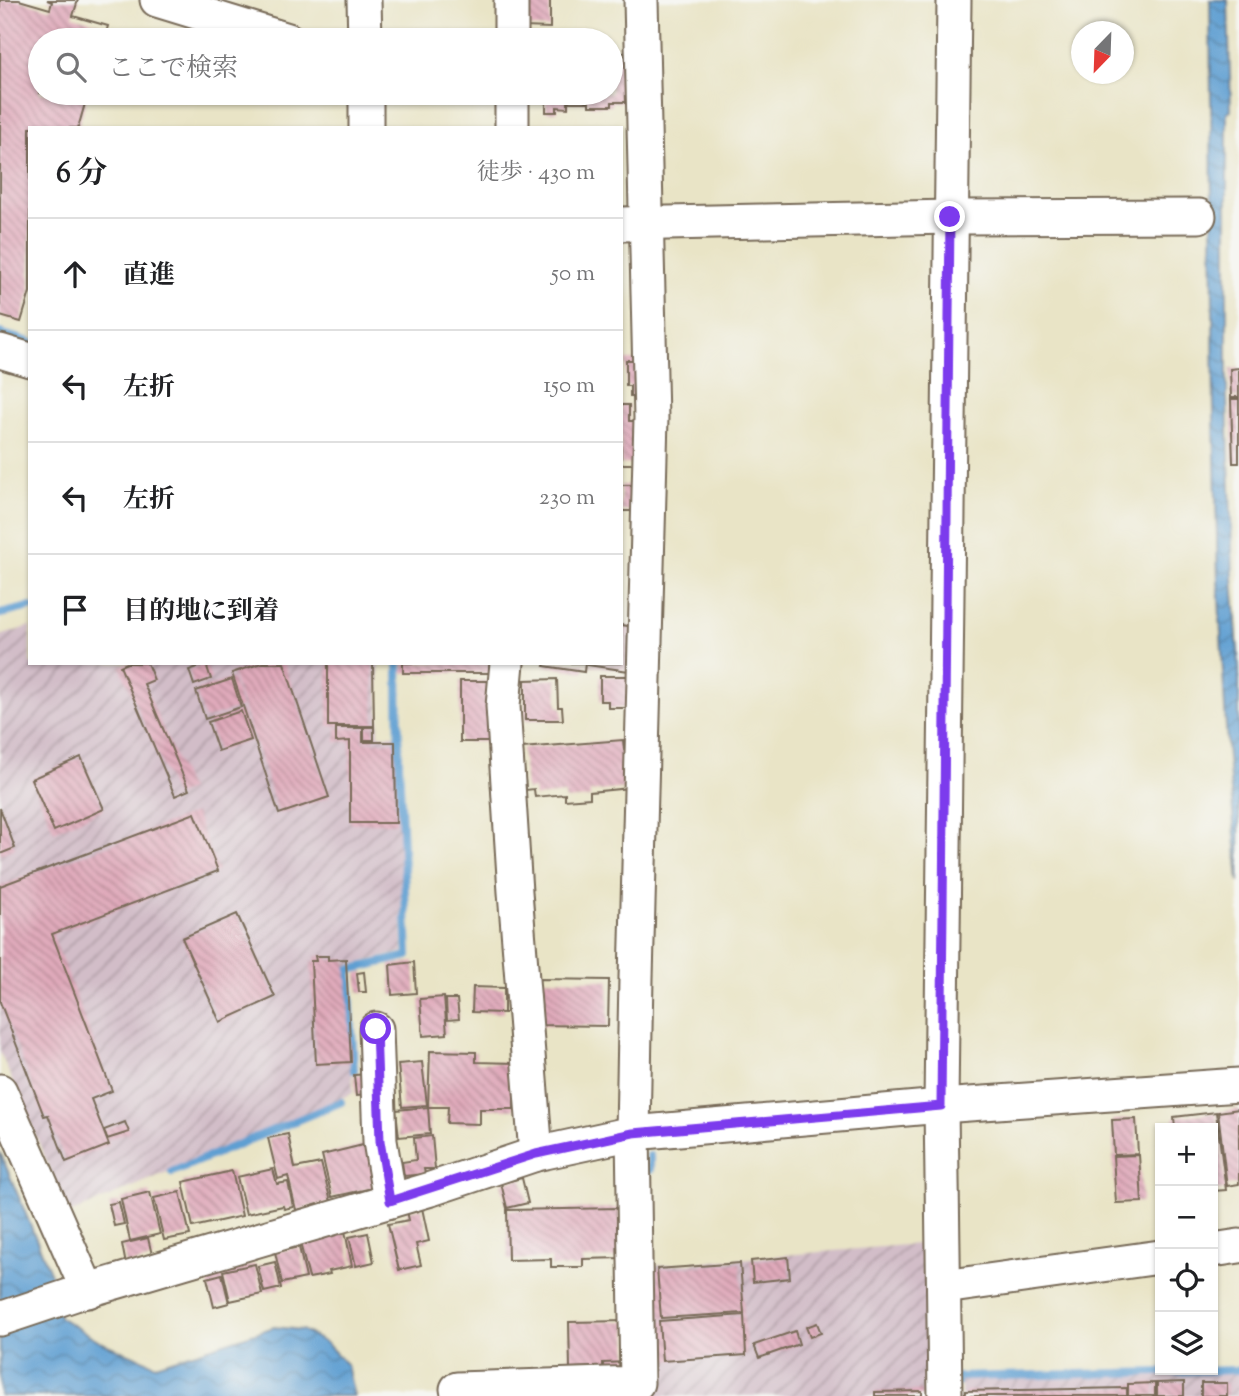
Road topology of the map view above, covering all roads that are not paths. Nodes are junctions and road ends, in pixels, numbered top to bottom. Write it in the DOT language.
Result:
graph roads {
  1 [pos="157,0"];
  2 [pos="364,0"];
  3 [pos="511,0"];
  4 [pos="641,0"];
  5 [pos="954,0"];
  6 [pos="249,28"];
  7 [pos="365,28"];
  8 [pos="511,28"];
  9 [pos="366,105"];
  10 [pos="512,105"];
  11 [pos="366,126"];
  12 [pos="512,126"];
  13 [pos="1199,216"];
  14 [pos="950,217"];
  15 [pos="634,224"];
  16 [pos="0,351"];
  17 [pos="28,359"];
  18 [pos="507,665"];
  19 [pos="376,1029"];
  20 [pos="1239,1085"];
  21 [pos="0,1091"];
  22 [pos="941,1106"];
  23 [pos="633,1133"];
  24 [pos="536,1154"];
  25 [pos="390,1201"];
  26 [pos="1239,1247"];
  27 [pos="1218,1249"];
  28 [pos="1155,1258"];
  29 [pos="944,1287"];
  30 [pos="81,1293"];
  31 [pos="0,1319"];
  32 [pos="457,1389"];
  33 [pos="945,1396"];
  1 -- 6 [label="street"];
  2 -- 7 [label="street"];
  3 -- 8 [label="street"];
  4 -- 15 [label="street"];
  5 -- 14 [label="street"];
  9 -- 11 [label="street"];
  10 -- 12 [label="street"];
  13 -- 14 [label="street"];
  14 -- 15 [label="street"];
  14 -- 22 [label="street"];
  15 -- 23 [label="street"];
  16 -- 17 [label="street"];
  18 -- 24 [label="street"];
  19 -- 25 [label="street"];
  20 -- 22 [label="street"];
  21 -- 30 [label="street"];
  22 -- 23 [label="street"];
  22 -- 29 [label="street"];
  23 -- 24 [label="street"];
  23 -- 32 [label="street"];
  24 -- 25 [label="street"];
  25 -- 30 [label="street"];
  26 -- 27 [label="street"];
  28 -- 29 [label="street"];
  29 -- 33 [label="street"];
  30 -- 31 [label="street"];
}
